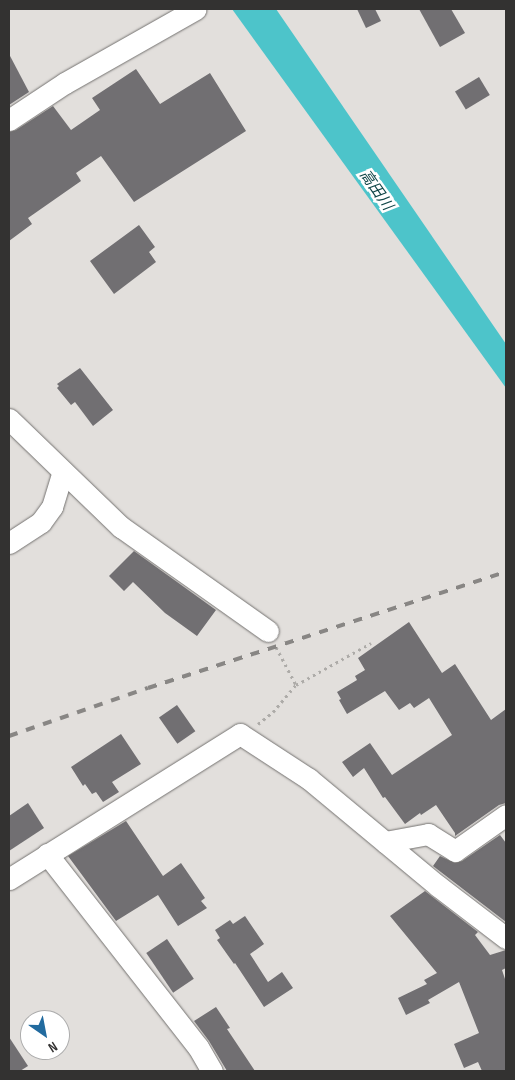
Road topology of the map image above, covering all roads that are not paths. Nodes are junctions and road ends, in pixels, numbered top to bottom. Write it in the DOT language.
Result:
graph roads {
  1 [pos="192,10"];
  2 [pos="9,120"];
  3 [pos="9,419"];
  4 [pos="64,472"];
  5 [pos="9,543"];
  6 [pos="268,631"];
  7 [pos="506,815"];
  8 [pos="385,842"];
  9 [pos="47,854"];
  10 [pos="9,879"];
  11 [pos="506,938"];
  12 [pos="212,1071"];
  1 -- 2 [label="street"];
  3 -- 4 [label="street"];
  4 -- 5 [label="street"];
  4 -- 6 [label="street"];
  7 -- 8 [label="street"];
  8 -- 9 [label="street"];
  8 -- 11 [label="street"];
  9 -- 10 [label="street"];
  9 -- 12 [label="street"];
}
